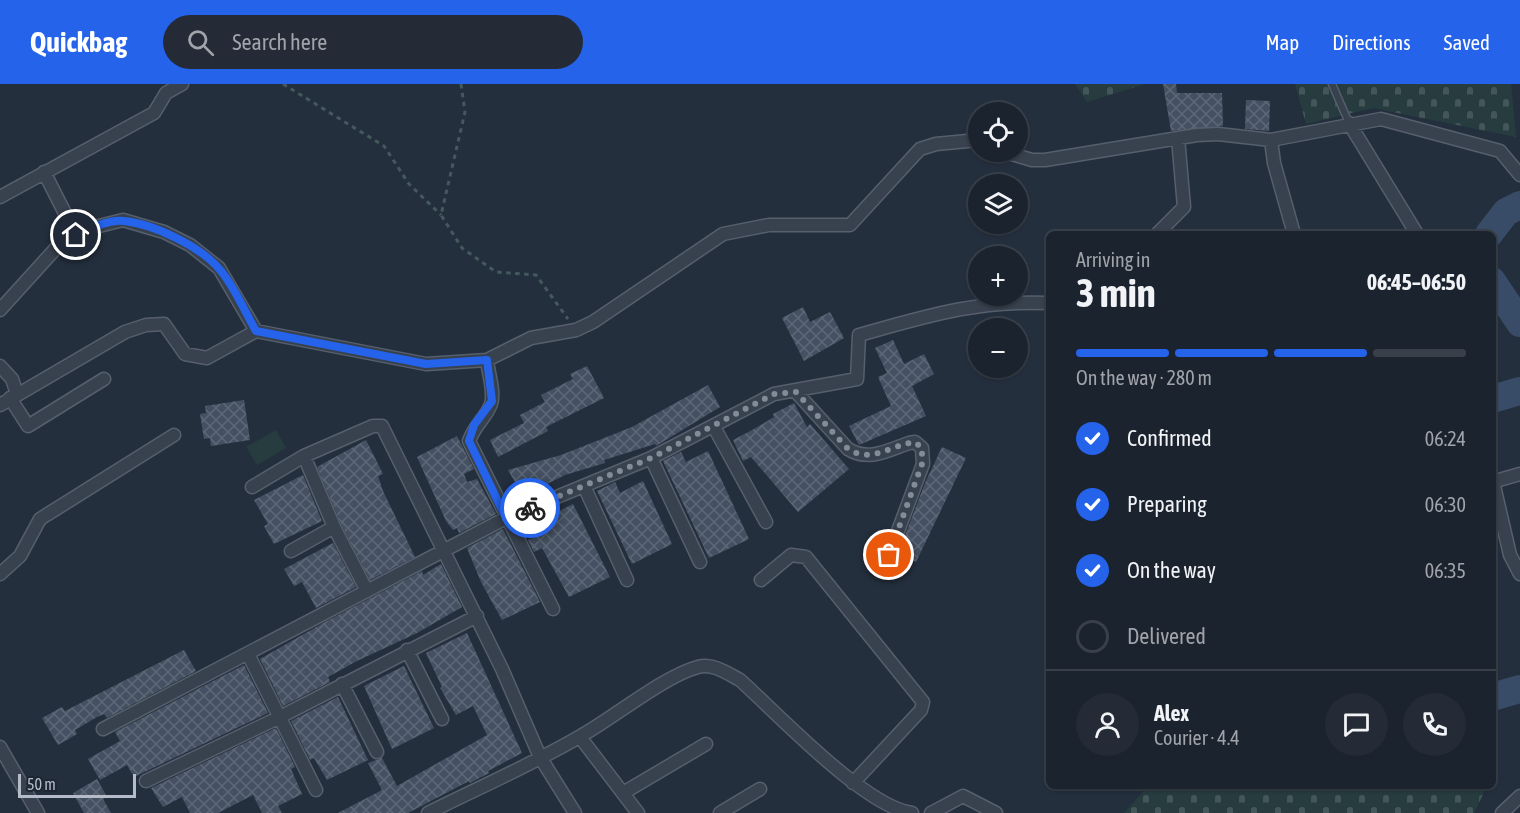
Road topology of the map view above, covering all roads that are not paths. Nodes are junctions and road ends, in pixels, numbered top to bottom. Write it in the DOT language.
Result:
graph roads {
  1 [pos="182,84"];
  2 [pos="1332,84"];
  3 [pos="1348,123"];
  4 [pos="1178,138"];
  5 [pos="1272,140"];
  6 [pos="968,141"];
  7 [pos="1028,159"];
  8 [pos="44,172"];
  9 [pos="1520,175"];
  10 [pos="0,197"];
  11 [pos="1159,231"];
  12 [pos="1293,231"];
  13 [pos="1415,231"];
  14 [pos="76,235"];
  15 [pos="1046,303"];
  16 [pos="0,310"];
  17 [pos="256,331"];
  18 [pos="487,360"];
  19 [pos="0,366"];
  20 [pos="104,379"];
  21 [pos="796,392"];
  22 [pos="9,399"];
  23 [pos="714,427"];
  24 [pos="174,435"];
  25 [pos="304,456"];
  26 [pos="651,458"];
  27 [pos="1520,474"];
  28 [pos="1496,479"];
  29 [pos="584,486"];
  30 [pos="252,487"];
  31 [pos="1496,493"];
  32 [pos="506,518"];
  33 [pos="766,522"];
  34 [pos="334,527"];
  35 [pos="291,551"];
  36 [pos="443,551"];
  37 [pos="889,555"];
  38 [pos="700,562"];
  39 [pos="0,574"];
  40 [pos="1520,574"];
  41 [pos="627,580"];
  42 [pos="761,580"];
  43 [pos="367,591"];
  44 [pos="553,609"];
  45 [pos="477,616"];
  46 [pos="407,650"];
  47 [pos="248,654"];
  48 [pos="342,684"];
  49 [pos="278,718"];
  50 [pos="441,719"];
  51 [pos="103,729"];
  52 [pos="580,737"];
  53 [pos="706,744"];
  54 [pos="0,747"];
  55 [pos="377,752"];
  56 [pos="540,757"];
  57 [pos="146,781"];
  58 [pos="853,783"];
  59 [pos="760,789"];
  60 [pos="316,790"];
  61 [pos="623,793"];
  62 [pos="1520,796"];
  63 [pos="38,813"];
  64 [pos="428,813"];
  65 [pos="575,813"];
  66 [pos="638,813"];
  67 [pos="720,813"];
  68 [pos="912,813"];
  69 [pos="931,813"];
  70 [pos="996,813"];
  71 [pos="1502,813"];
  1 -- 8 [label="street"];
  2 -- 3 [label="lane"];
  3 -- 5 [label="street"];
  3 -- 9 [label="street"];
  3 -- 13 [label="street"];
  4 -- 5 [label="street"];
  4 -- 7 [label="street"];
  4 -- 11 [label="street"];
  5 -- 12 [label="street"];
  6 -- 18 [label="street"];
  8 -- 10 [label="street"];
  8 -- 14 [label="street"];
  14 -- 16 [label="street"];
  14 -- 17 [label="street"];
  15 -- 21 [label="street"];
  17 -- 18 [label="street"];
  17 -- 22 [label="street"];
  18 -- 32 [label="street"];
  19 -- 22 [label="street"];
  20 -- 22 [label="street"];
  21 -- 23 [label="street"];
  21 -- 37 [label="street"];
  23 -- 26 [label="street"];
  23 -- 33 [label="street"];
  24 -- 39 [label="street"];
  25 -- 30 [label="street"];
  25 -- 34 [label="street"];
  25 -- 36 [label="street"];
  26 -- 29 [label="street"];
  26 -- 38 [label="street"];
  27 -- 28 [label="street"];
  29 -- 32 [label="street"];
  29 -- 41 [label="street"];
  31 -- 40 [label="street"];
  32 -- 36 [label="street"];
  32 -- 44 [label="street"];
  34 -- 35 [label="street"];
  34 -- 43 [label="street"];
  36 -- 43 [label="street"];
  36 -- 45 [label="street"];
  42 -- 58 [label="street"];
  43 -- 47 [label="street"];
  45 -- 46 [label="street"];
  45 -- 56 [label="street"];
  46 -- 48 [label="street"];
  46 -- 50 [label="street"];
  47 -- 49 [label="street"];
  47 -- 51 [label="street"];
  48 -- 49 [label="street"];
  48 -- 55 [label="street"];
  49 -- 57 [label="street"];
  49 -- 60 [label="street"];
  52 -- 56 [label="street"];
  52 -- 58 [label="street"];
  52 -- 61 [label="street"];
  53 -- 61 [label="street"];
  54 -- 63 [label="street"];
  56 -- 64 [label="street"];
  56 -- 65 [label="street"];
  58 -- 68 [label="street"];
  59 -- 67 [label="street"];
  61 -- 66 [label="street"];
  62 -- 71 [label="street"];
  69 -- 70 [label="street"];
}
